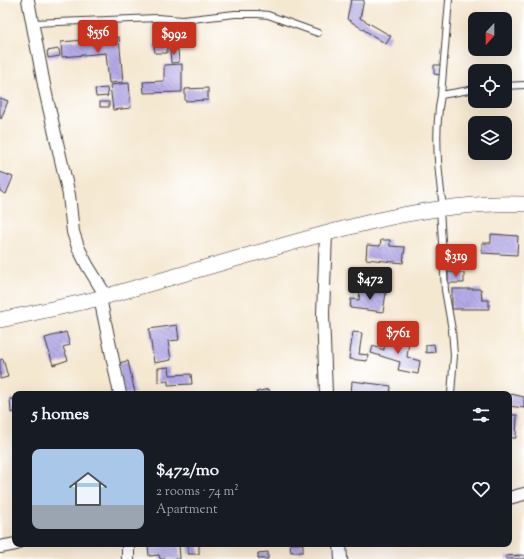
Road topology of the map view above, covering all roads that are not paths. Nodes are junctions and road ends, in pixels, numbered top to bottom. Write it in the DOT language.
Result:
graph roads {
  1 [pos="449,0"];
  2 [pos="28,1"];
  3 [pos="33,23"];
  4 [pos="318,33"];
  5 [pos="524,85"];
  6 [pos="512,86"];
  7 [pos="468,90"];
  8 [pos="441,95"];
  9 [pos="524,204"];
  10 [pos="441,208"];
  11 [pos="326,233"];
  12 [pos="103,297"];
  13 [pos="0,320"];
  14 [pos="119,391"];
  15 [pos="326,391"];
  16 [pos="451,391"];
  17 [pos="524,494"];
  18 [pos="512,497"];
  19 [pos="12,545"];
  20 [pos="0,547"];
  21 [pos="128,547"];
  22 [pos="340,547"];
  23 [pos="128,559"];
  24 [pos="342,559"];
  1 -- 8 [label="lane"];
  2 -- 3 [label="street"];
  3 -- 4 [label="lane"];
  3 -- 12 [label="street"];
  5 -- 6 [label="lane"];
  7 -- 8 [label="lane"];
  8 -- 10 [label="lane"];
  9 -- 10 [label="street"];
  10 -- 11 [label="street"];
  10 -- 16 [label="lane"];
  11 -- 12 [label="street"];
  11 -- 15 [label="street"];
  12 -- 13 [label="street"];
  12 -- 14 [label="street"];
  17 -- 18 [label="street"];
  19 -- 20 [label="street"];
  21 -- 23 [label="street"];
  22 -- 24 [label="street"];
}
